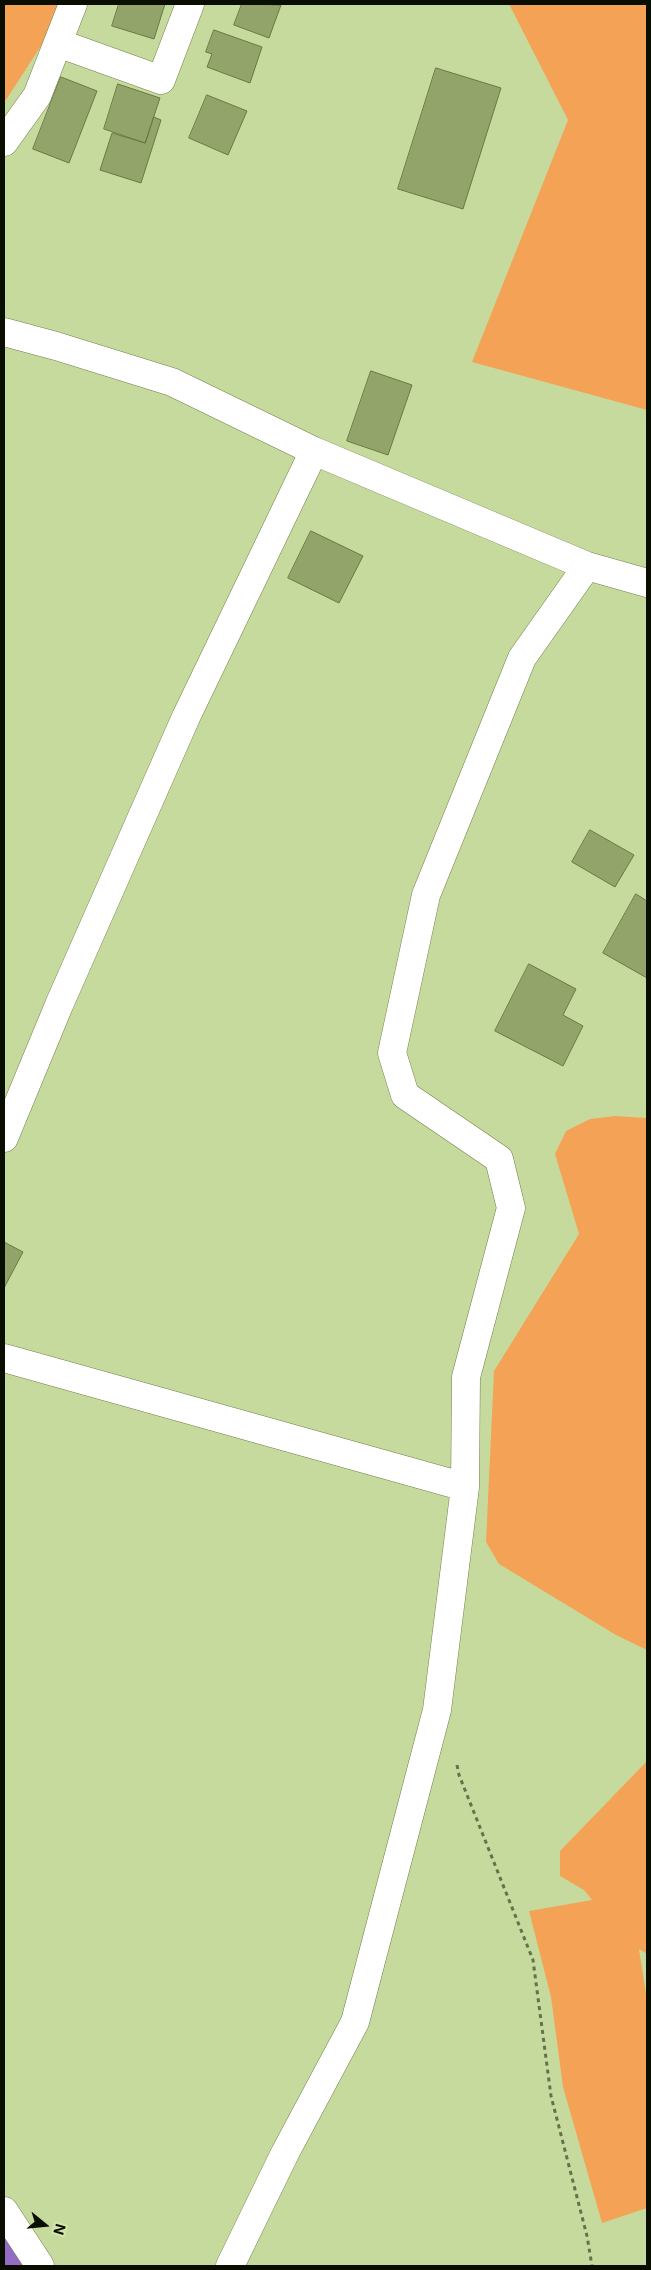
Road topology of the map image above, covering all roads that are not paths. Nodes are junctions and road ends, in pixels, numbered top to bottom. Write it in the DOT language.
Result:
graph roads {
  1 [pos="73,4"];
  2 [pos="190,4"];
  3 [pos="58,43"];
  4 [pos="4,142"];
  5 [pos="4,332"];
  6 [pos="314,451"];
  7 [pos="587,566"];
  8 [pos="647,583"];
  9 [pos="4,1138"];
  10 [pos="4,1358"];
  11 [pos="465,1487"];
  12 [pos="4,2211"];
  13 [pos="40,2266"];
  14 [pos="230,2266"];
  1 -- 3 [label="street"];
  2 -- 3 [label="street"];
  3 -- 4 [label="street"];
  5 -- 6 [label="street"];
  6 -- 7 [label="street"];
  6 -- 9 [label="street"];
  7 -- 8 [label="street"];
  7 -- 11 [label="street"];
  10 -- 11 [label="street"];
  11 -- 14 [label="street"];
  12 -- 13 [label="street"];
}
